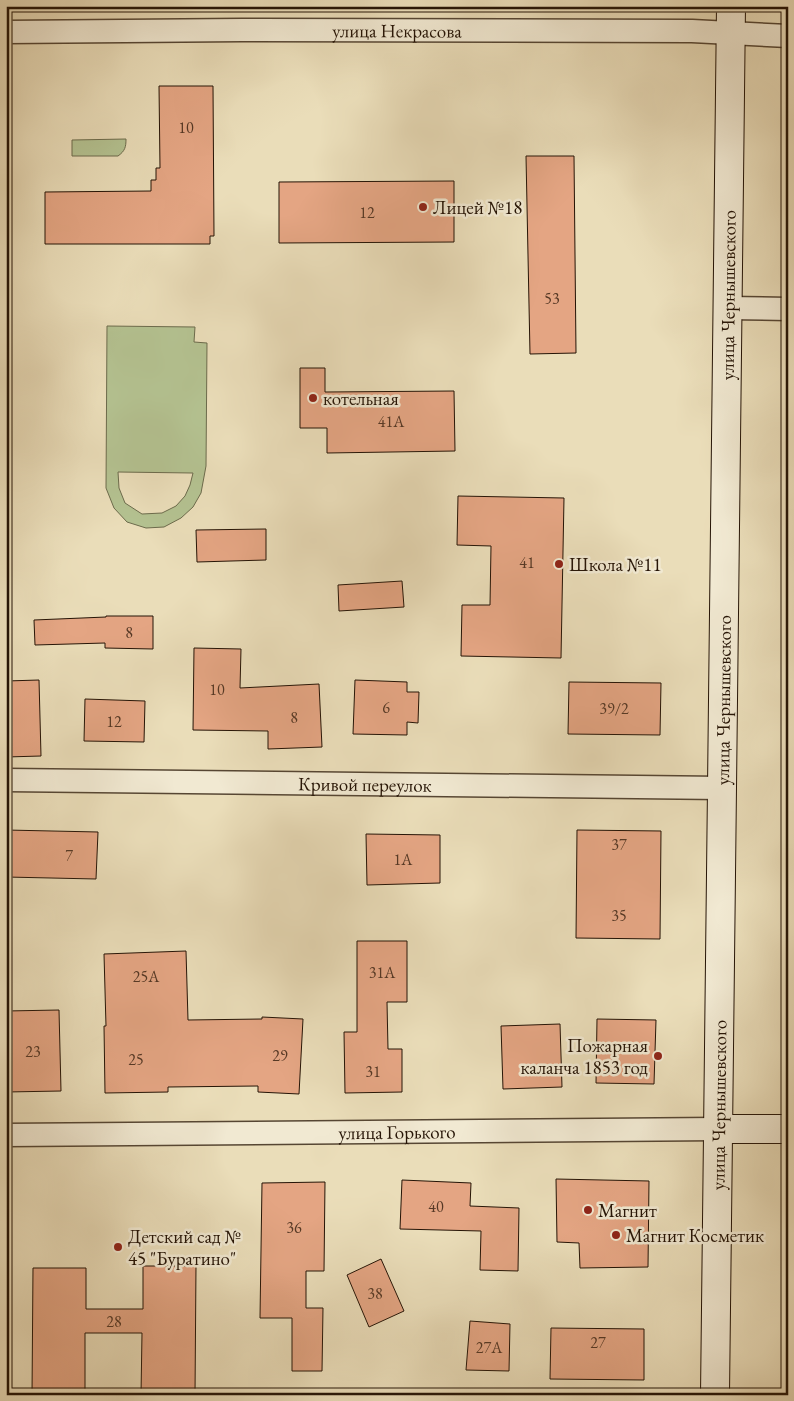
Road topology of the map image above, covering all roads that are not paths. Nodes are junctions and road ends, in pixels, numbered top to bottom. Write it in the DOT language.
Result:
graph roads {
  1 [pos="731,6"];
  2 [pos="6,32"];
  3 [pos="731,34"];
  4 [pos="788,36"];
  5 [pos="728,308"];
  6 [pos="788,309"];
  7 [pos="6,780"];
  8 [pos="722,788"];
  9 [pos="788,1128"];
  10 [pos="718,1129"];
  11 [pos="6,1135"];
  12 [pos="716,1395"];
  1 -- 3 [label="main road, улица Чернышевского"];
  2 -- 3 [label="street, улица Некрасова"];
  3 -- 4 [label="street, улица Некрасова"];
  3 -- 5 [label="main road, улица Чернышевского"];
  5 -- 6 [label="street"];
  5 -- 8 [label="main road, улица Чернышевского"];
  7 -- 8 [label="street, Кривой переулок"];
  8 -- 10 [label="main road, улица Чернышевского"];
  9 -- 10 [label="main road, улица Горького"];
  10 -- 11 [label="street, улица Горького"];
  10 -- 12 [label="main road, улица Чернышевского"];
}
